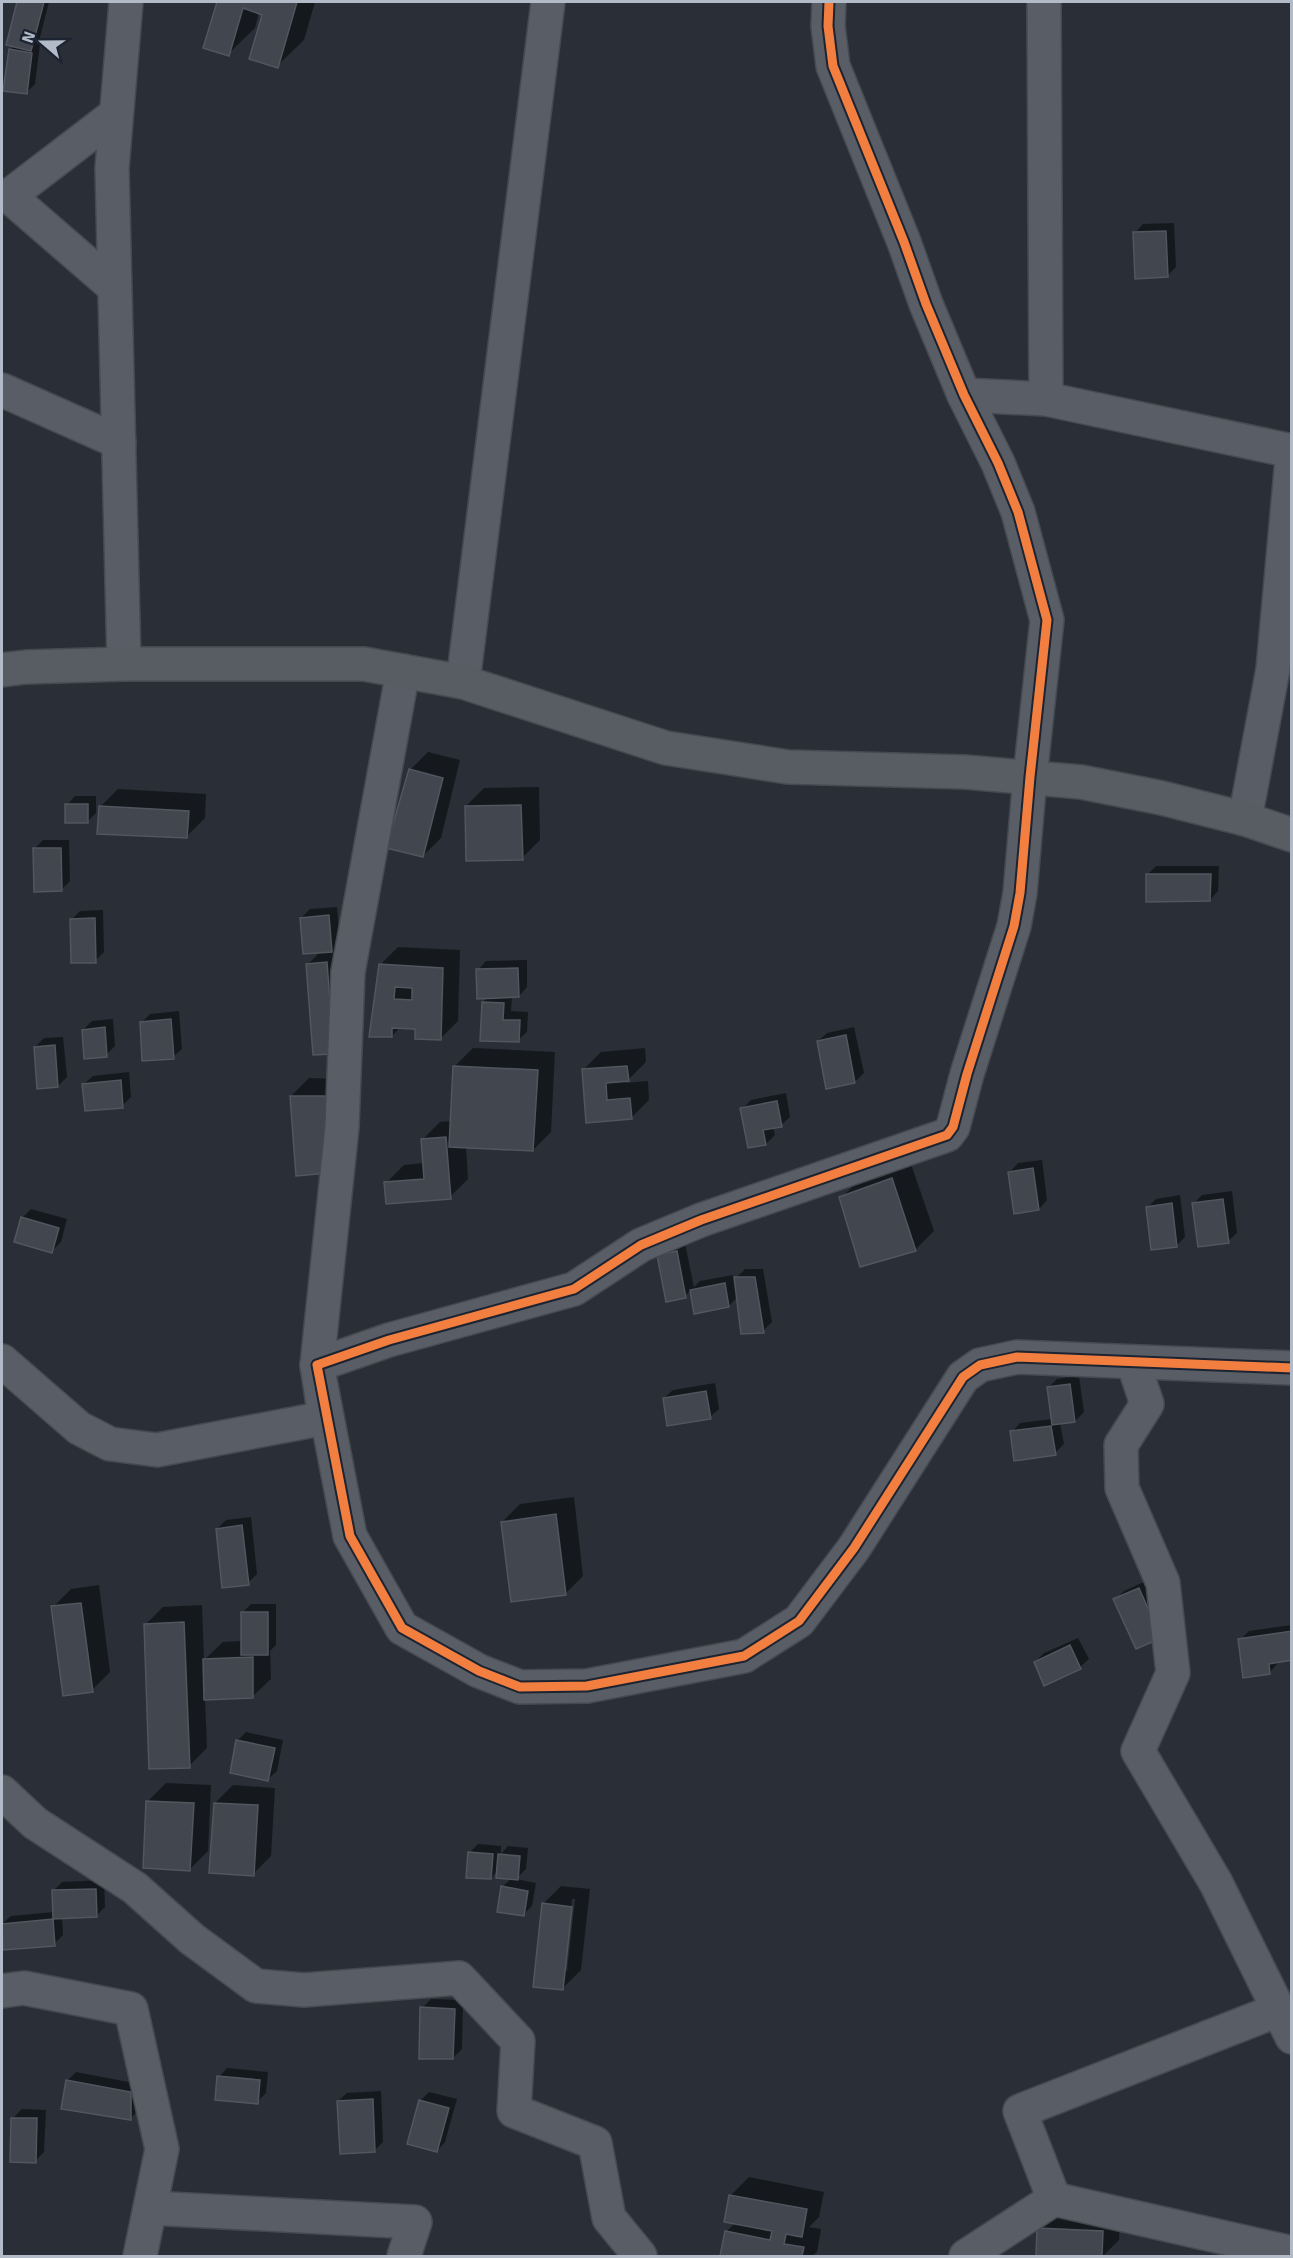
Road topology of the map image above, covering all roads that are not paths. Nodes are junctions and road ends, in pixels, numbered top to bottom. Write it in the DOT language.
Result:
graph roads {
  1 [pos="126,2"];
  2 [pos="548,2"];
  3 [pos="829,2"];
  4 [pos="1044,2"];
  5 [pos="116,114"];
  6 [pos="114,287"];
  7 [pos="2,390"];
  8 [pos="964,395"];
  9 [pos="1046,399"];
  10 [pos="118,442"];
  11 [pos="1292,451"];
  12 [pos="1292,459"];
  13 [pos="124,664"];
  14 [pos="2,670"];
  15 [pos="404,671"];
  16 [pos="463,682"];
  17 [pos="1030,777"];
  18 [pos="1245,819"];
  19 [pos="1292,835"];
  20 [pos="2,1361"];
  21 [pos="1133,1362"];
  22 [pos="317,1365"];
  23 [pos="1292,1368"];
  24 [pos="2,1792"];
  25 [pos="2,1991"];
  26 [pos="1285,2023"];
  27 [pos="1054,2199"];
  28 [pos="150,2208"];
  29 [pos="609,2218"];
  30 [pos="1292,2253"];
  31 [pos="140,2256"];
  32 [pos="404,2256"];
  33 [pos="605,2256"];
  34 [pos="640,2256"];
  35 [pos="966,2256"];
  1 -- 5 [label="street"];
  2 -- 16 [label="street"];
  3 -- 8 [label="street"];
  4 -- 9 [label="street"];
  5 -- 6 [label="street"];
  5 -- 6 [label="street"];
  6 -- 10 [label="street"];
  7 -- 10 [label="street"];
  8 -- 9 [label="street"];
  8 -- 17 [label="street"];
  9 -- 11 [label="street"];
  10 -- 13 [label="street"];
  12 -- 18 [label="street"];
  13 -- 14 [label="street"];
  13 -- 15 [label="street"];
  15 -- 16 [label="street"];
  15 -- 22 [label="street"];
  16 -- 17 [label="street"];
  17 -- 18 [label="street"];
  17 -- 22 [label="street"];
  18 -- 19 [label="street"];
  20 -- 22 [label="street"];
  21 -- 22 [label="street"];
  21 -- 23 [label="street"];
  21 -- 26 [label="street"];
  24 -- 29 [label="street"];
  25 -- 28 [label="street"];
  26 -- 27 [label="street"];
  27 -- 30 [label="street"];
  27 -- 35 [label="street"];
  28 -- 31 [label="street"];
  28 -- 32 [label="street"];
  29 -- 33 [label="street"];
  29 -- 34 [label="street"];
}
